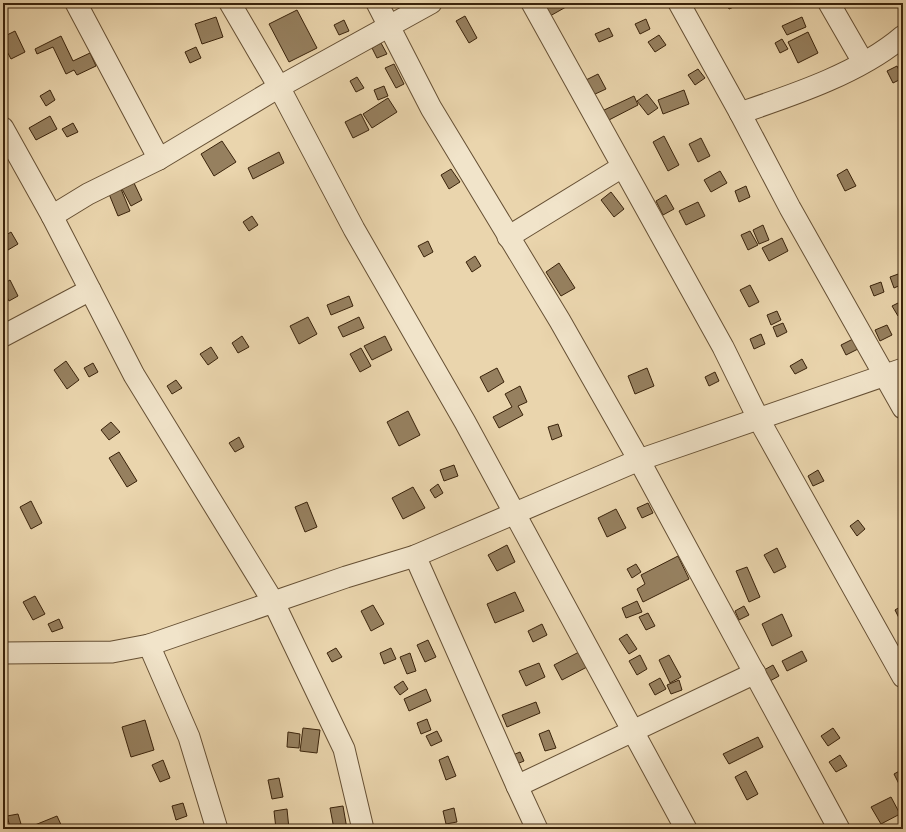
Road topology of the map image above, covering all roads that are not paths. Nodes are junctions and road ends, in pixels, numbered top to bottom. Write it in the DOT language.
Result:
graph roads {
  1 [pos="76,3"];
  2 [pos="230,3"];
  3 [pos="377,3"];
  4 [pos="431,3"];
  5 [pos="532,3"];
  6 [pos="679,3"];
  7 [pos="829,3"];
  8 [pos="390,26"];
  9 [pos="903,36"];
  10 [pos="863,62"];
  11 [pos="279,87"];
  12 [pos="740,113"];
  13 [pos="3,128"];
  14 [pos="159,159"];
  15 [pos="622,167"];
  16 [pos="52,216"];
  17 [pos="508,237"];
  18 [pos="90,290"];
  19 [pos="3,336"];
  20 [pos="894,372"];
  21 [pos="903,408"];
  22 [pos="758,418"];
  23 [pos="639,460"];
  24 [pos="514,514"];
  25 [pos="415,556"];
  26 [pos="274,603"];
  27 [pos="150,645"];
  28 [pos="3,653"];
  29 [pos="755,673"];
  30 [pos="903,677"];
  31 [pos="633,732"];
  32 [pos="517,786"];
  33 [pos="216,829"];
  34 [pos="363,829"];
  35 [pos="537,829"];
  36 [pos="686,829"];
  37 [pos="839,829"];
  1 -- 14 [label="street"];
  2 -- 11 [label="street"];
  3 -- 8 [label="street"];
  4 -- 8 [label="street"];
  5 -- 15 [label="street"];
  6 -- 12 [label="street"];
  7 -- 10 [label="street"];
  8 -- 11 [label="street"];
  8 -- 17 [label="street"];
  9 -- 10 [label="street"];
  10 -- 12 [label="street"];
  11 -- 14 [label="street"];
  11 -- 24 [label="street"];
  12 -- 20 [label="street"];
  13 -- 16 [label="street"];
  14 -- 16 [label="street"];
  15 -- 17 [label="street"];
  15 -- 22 [label="street"];
  16 -- 18 [label="street"];
  17 -- 23 [label="street"];
  18 -- 19 [label="street"];
  18 -- 26 [label="street"];
  20 -- 21 [label="street"];
  20 -- 22 [label="street"];
  22 -- 23 [label="street"];
  22 -- 30 [label="street"];
  23 -- 24 [label="street"];
  23 -- 29 [label="street"];
  24 -- 25 [label="street"];
  24 -- 31 [label="street"];
  25 -- 26 [label="street"];
  25 -- 32 [label="street"];
  26 -- 27 [label="street"];
  26 -- 34 [label="street"];
  27 -- 28 [label="street"];
  27 -- 33 [label="street"];
  29 -- 31 [label="street"];
  29 -- 37 [label="street"];
  31 -- 32 [label="street"];
  31 -- 36 [label="street"];
  32 -- 35 [label="street"];
}
